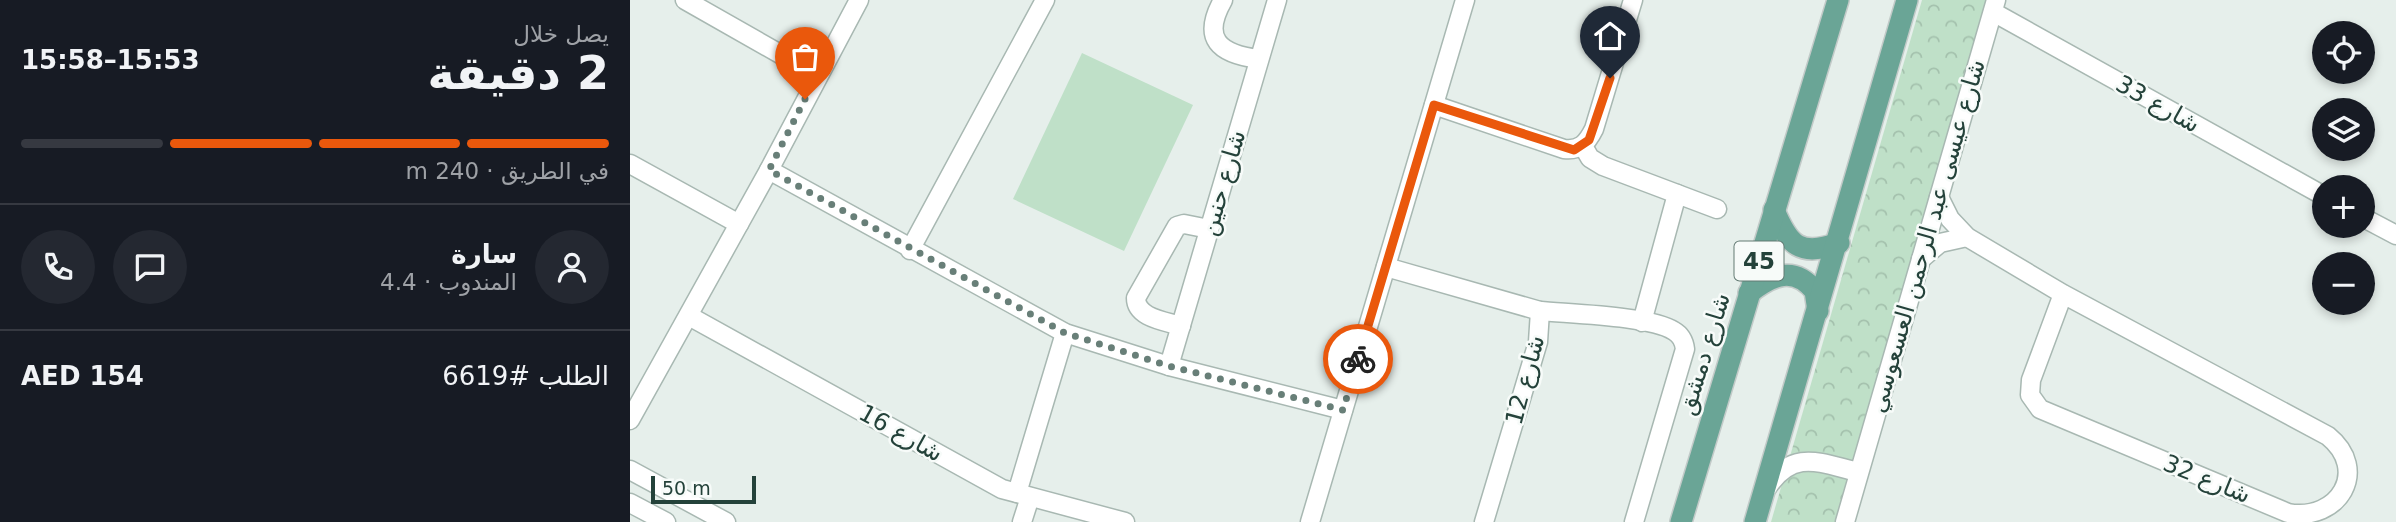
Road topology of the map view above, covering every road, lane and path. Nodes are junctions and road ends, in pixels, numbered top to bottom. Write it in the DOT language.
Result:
graph roads {
  1 [pos="685,0"];
  2 [pos="859,0"];
  3 [pos="1223,0"];
  4 [pos="1276,0"];
  5 [pos="1465,0"];
  6 [pos="1633,0"];
  7 [pos="1838,0"];
  8 [pos="1907,0"];
  9 [pos="1037,3"];
  10 [pos="1994,6"];
  11 [pos="1259,60"];
  12 [pos="817,75"];
  13 [pos="1434,105"];
  14 [pos="1583,146"];
  15 [pos="630,164"];
  16 [pos="769,170"];
  17 [pos="2312,189"];
  18 [pos="1677,194"];
  19 [pos="1939,197"];
  20 [pos="1717,209"];
  21 [pos="1774,210"];
  22 [pos="739,224"];
  23 [pos="2375,224"];
  24 [pos="1209,229"];
  25 [pos="2396,235"];
  26 [pos="1967,237"];
  27 [pos="1839,243"];
  28 [pos="910,250"];
  29 [pos="1920,260"];
  30 [pos="1386,267"];
  31 [pos="1749,293"];
  32 [pos="2063,293"];
  33 [pos="1540,311"];
  34 [pos="1818,313"];
  35 [pos="689,316"];
  36 [pos="1642,322"];
  37 [pos="1181,326"];
  38 [pos="1065,333"];
  39 [pos="1169,366"];
  40 [pos="1343,410"];
  41 [pos="630,420"];
  42 [pos="630,470"];
  43 [pos="1858,472"];
  44 [pos="1024,495"];
  45 [pos="1761,500"];
  46 [pos="630,503"];
  47 [pos="2315,518"];
  48 [pos="666,522"];
  49 [pos="726,522"];
  50 [pos="1022,522"];
  51 [pos="1125,522"];
  52 [pos="1310,522"];
  53 [pos="1484,522"];
  54 [pos="1634,522"];
  55 [pos="1681,522"];
  56 [pos="1755,522"];
  57 [pos="1845,522"];
  1 -- 12 [label="street"];
  2 -- 12 [label="street"];
  3 -- 11 [label="street"];
  4 -- 11 [label="street, شارع حنين"];
  5 -- 13 [label="street"];
  6 -- 14 [label="street"];
  7 -- 21 [label="main road, شارع دمشق / 45"];
  8 -- 27 [label="main road"];
  9 -- 28 [label="street"];
  10 -- 17 [label="street, شارع 33"];
  10 -- 19 [label="street, شارع عيسى عبد الرحمن العسعوسي"];
  11 -- 24 [label="street, شارع حنين"];
  12 -- 16 [label="street"];
  13 -- 14 [label="street"];
  13 -- 30 [label="street"];
  14 -- 18 [label="street"];
  15 -- 22 [label="street"];
  16 -- 22 [label="street"];
  16 -- 28 [label="street"];
  18 -- 20 [label="street"];
  18 -- 36 [label="street"];
  19 -- 26 [label="street, شارع 32"];
  19 -- 29 [label="street, شارع عيسى عبد الرحمن العسعوسي"];
  21 -- 27 [label="main road"];
  21 -- 31 [label="main road, شارع دمشق / 45"];
  22 -- 35 [label="street"];
  23 -- 25 [label="street"];
  24 -- 37 [label="street, شارع حنين"];
  24 -- 37 [label="street"];
  26 -- 29 [label="street"];
  26 -- 32 [label="street, شارع 32"];
  27 -- 34 [label="main road"];
  28 -- 38 [label="street"];
  29 -- 43 [label="street, شارع عيسى عبد الرحمن العسعوسي"];
  30 -- 33 [label="street, شارع 12"];
  30 -- 40 [label="street"];
  31 -- 34 [label="main road"];
  31 -- 55 [label="main road, شارع دمشق / 45"];
  32 -- 47 [label="street, شارع 32"];
  32 -- 47 [label="street, شارع 32"];
  33 -- 36 [label="street"];
  33 -- 53 [label="street, شارع 12"];
  34 -- 45 [label="main road"];
  35 -- 41 [label="street"];
  35 -- 44 [label="street, شارع 16"];
  36 -- 54 [label="street"];
  37 -- 39 [label="street, شارع حنين"];
  38 -- 39 [label="street"];
  38 -- 44 [label="street"];
  39 -- 40 [label="street"];
  40 -- 52 [label="street"];
  42 -- 49 [label="street"];
  43 -- 45 [label="street"];
  43 -- 57 [label="street, شارع عيسى عبد الرحمن العسعوسي"];
  44 -- 50 [label="street"];
  44 -- 51 [label="street, شارع 16"];
  45 -- 56 [label="main road"];
  46 -- 48 [label="street"];
}
